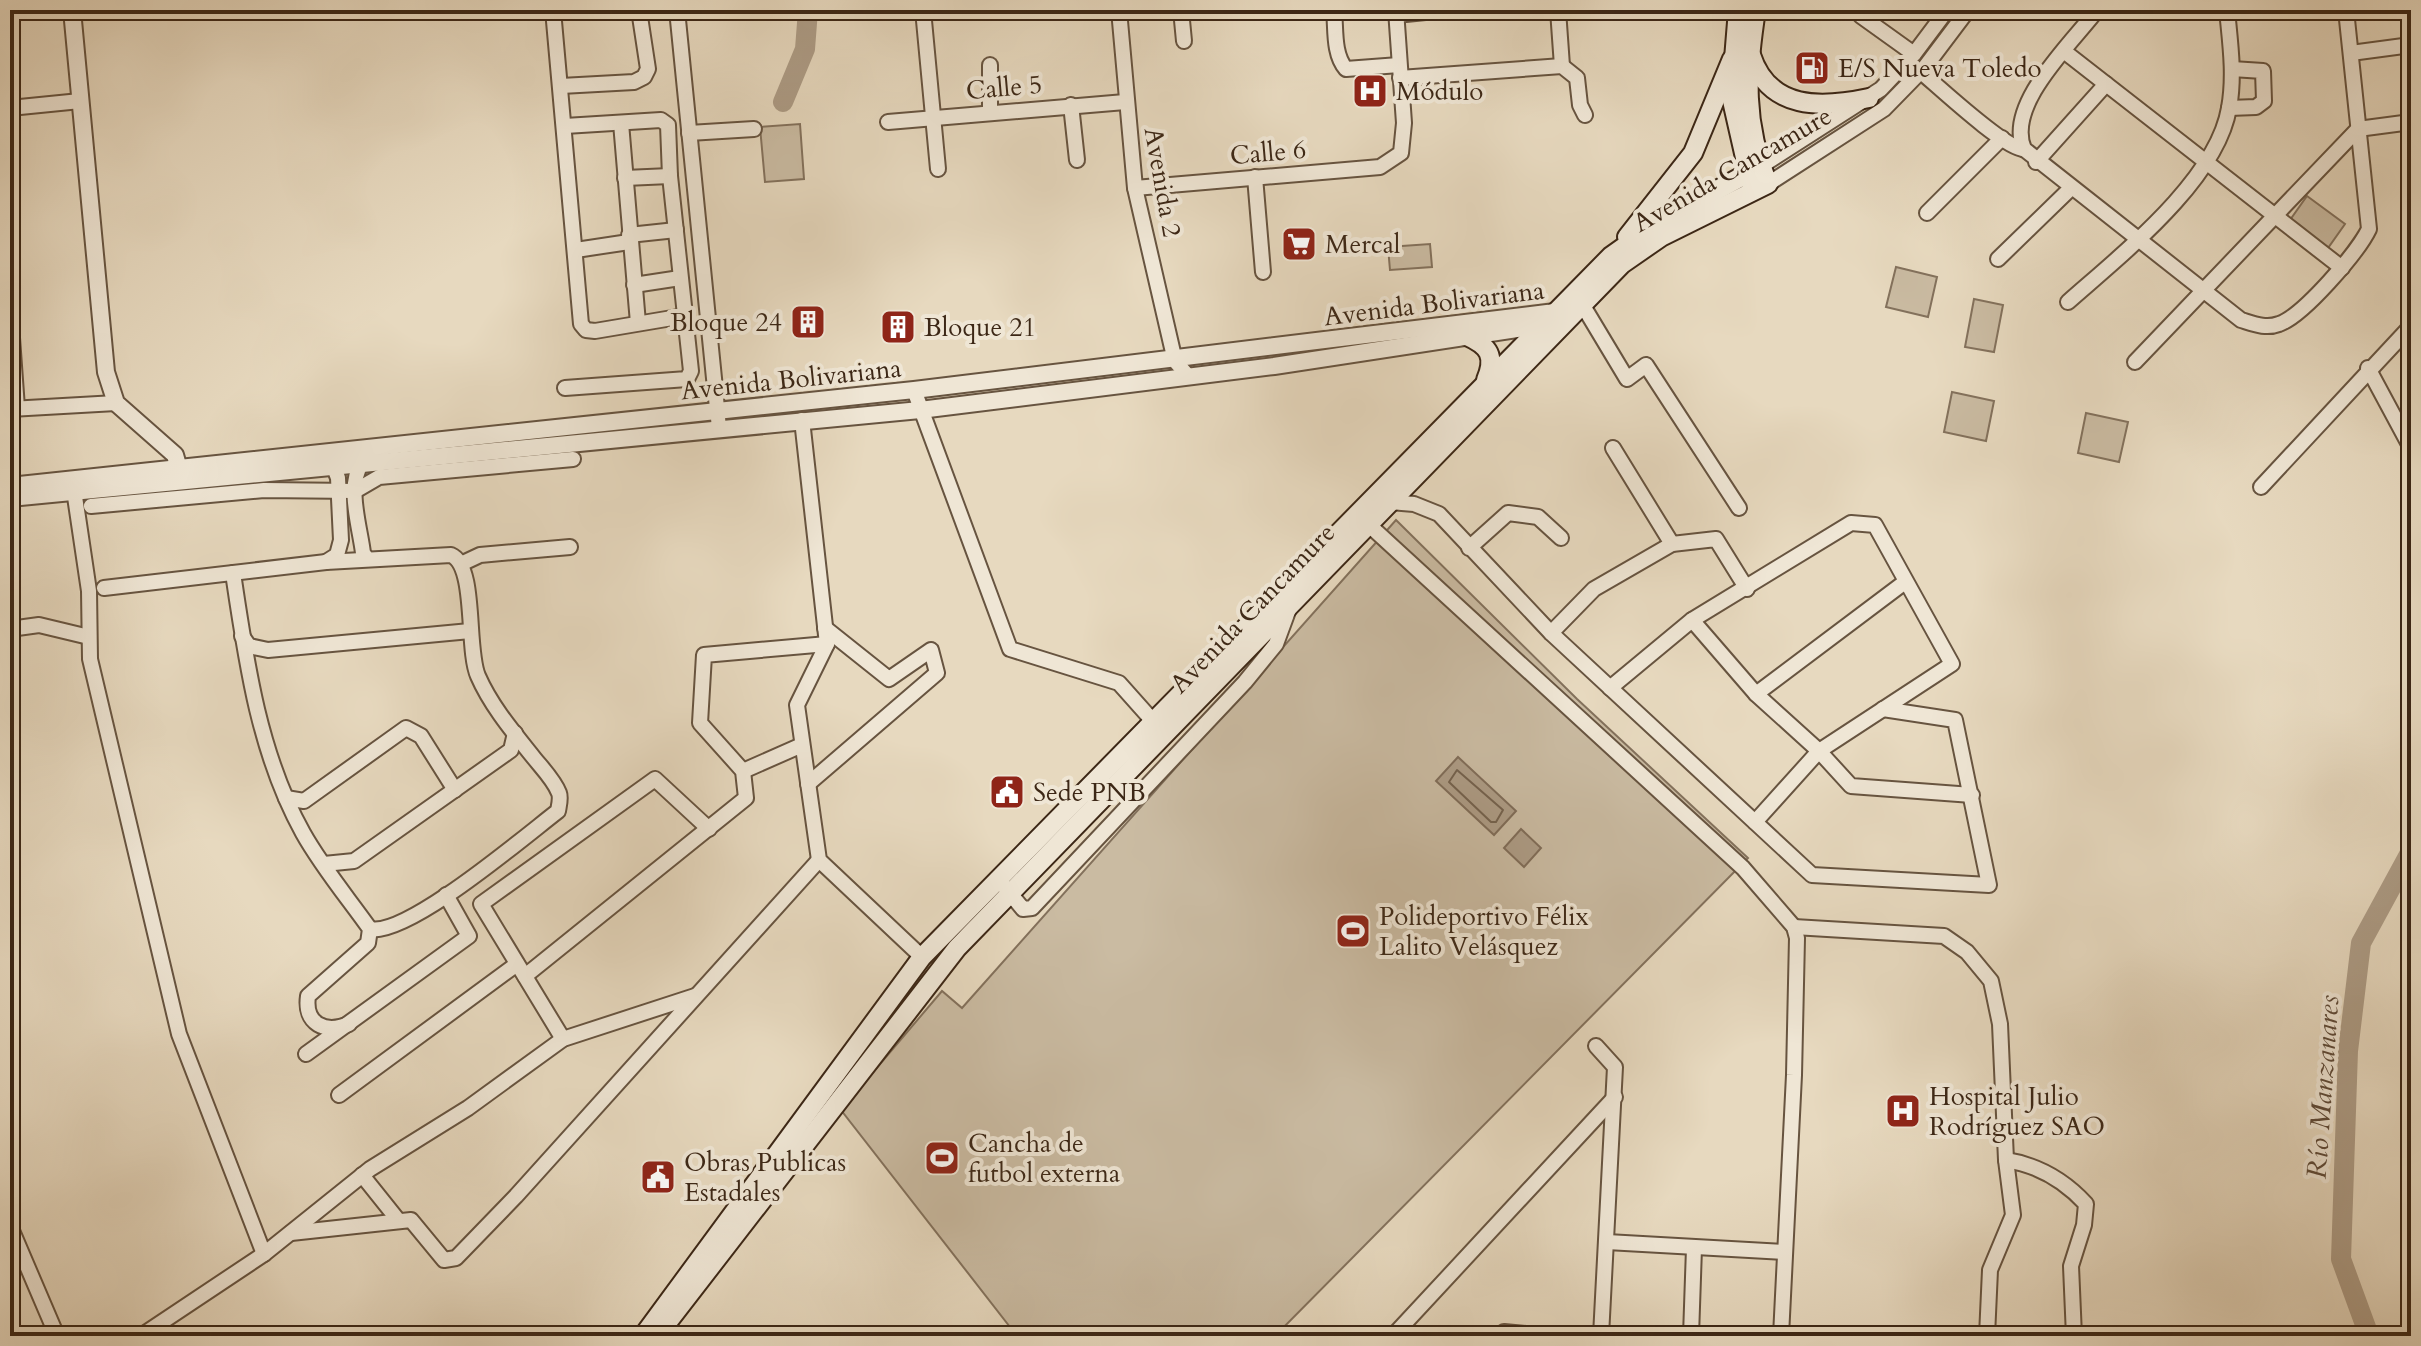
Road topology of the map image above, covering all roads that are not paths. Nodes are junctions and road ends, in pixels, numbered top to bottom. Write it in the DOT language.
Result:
graph roads {
  1 [pos="72,10"];
  2 [pos="553,10"];
  3 [pos="639,10"];
  4 [pos="677,10"];
  5 [pos="923,10"];
  6 [pos="1119,10"];
  7 [pos="1181,10"];
  8 [pos="1334,10"];
  9 [pos="1445,10"];
  10 [pos="1558,10"];
  11 [pos="1738,10"];
  12 [pos="1756,10"];
  13 [pos="1862,10"];
  14 [pos="1947,10"];
  15 [pos="1968,10"];
  16 [pos="2097,10"];
  17 [pos="2227,10"];
  18 [pos="2346,10"];
  19 [pos="1396,12"];
  20 [pos="1184,41"];
  21 [pos="2411,45"];
  22 [pos="2065,52"];
  23 [pos="2351,53"];
  24 [pos="1914,54"];
  25 [pos="1741,55"];
  26 [pos="990,65"];
  27 [pos="1562,66"];
  28 [pos="2232,69"];
  29 [pos="1920,71"];
  30 [pos="1399,72"];
  31 [pos="2106,84"];
  32 [pos="561,86"];
  33 [pos="1869,98"];
  34 [pos="80,101"];
  35 [pos="1125,102"];
  36 [pos="1071,105"];
  37 [pos="10,108"];
  38 [pos="2229,108"];
  39 [pos="990,113"];
  40 [pos="1585,115"];
  41 [pos="932,117"];
  42 [pos="888,122"];
  43 [pos="2411,122"];
  44 [pos="621,123"];
  45 [pos="565,126"];
  46 [pos="754,129"];
  47 [pos="2358,129"];
  48 [pos="689,133"];
  49 [pos="2002,138"];
  50 [pos="2024,149"];
  51 [pos="1077,160"];
  52 [pos="2036,162"];
  53 [pos="2209,163"];
  54 [pos="938,169"];
  55 [pos="670,176"];
  56 [pos="1255,177"];
  57 [pos="625,178"];
  58 [pos="1758,179"];
  59 [pos="1135,188"];
  60 [pos="2070,189"];
  61 [pos="1927,213"];
  62 [pos="2274,216"];
  63 [pos="676,230"];
  64 [pos="629,239"];
  65 [pos="2138,239"];
  66 [pos="576,250"];
  67 [pos="1611,256"];
  68 [pos="1998,259"];
  69 [pos="2342,268"];
  70 [pos="1263,272"];
  71 [pos="680,278"];
  72 [pos="634,285"];
  73 [pos="2204,288"];
  74 [pos="2068,302"];
  75 [pos="10,310"];
  76 [pos="1563,315"];
  77 [pos="684,316"];
  78 [pos="638,323"];
  79 [pos="2411,326"];
  80 [pos="1467,336"];
  81 [pos="1175,361"];
  82 [pos="2135,362"];
  83 [pos="2368,368"];
  84 [pos="1189,377"];
  85 [pos="1166,380"];
  86 [pos="1486,380"];
  87 [pos="565,388"];
  88 [pos="914,390"];
  89 [pos="116,403"];
  90 [pos="14,408"];
  91 [pos="920,410"];
  92 [pos="717,411"];
  93 [pos="802,420"];
  94 [pos="719,428"];
  95 [pos="1613,448"];
  96 [pos="2411,448"];
  97 [pos="573,459"];
  98 [pos="362,463"];
  99 [pos="328,466"];
  100 [pos="181,474"];
  101 [pos="10,486"];
  102 [pos="2261,487"];
  103 [pos="338,489"];
  104 [pos="74,490"];
  105 [pos="355,491"];
  106 [pos="10,498"];
  107 [pos="1390,502"];
  108 [pos="91,506"];
  109 [pos="1739,508"];
  110 [pos="1368,524"];
  111 [pos="1561,538"];
  112 [pos="1672,544"];
  113 [pos="570,547"];
  114 [pos="1469,548"];
  115 [pos="367,559"];
  116 [pos="326,562"];
  117 [pos="463,563"];
  118 [pos="1311,571"];
  119 [pos="233,573"];
  120 [pos="1905,582"];
  121 [pos="104,588"];
  122 [pos="1747,589"];
  123 [pos="1290,605"];
  124 [pos="1692,620"];
  125 [pos="825,628"];
  126 [pos="10,629"];
  127 [pos="470,631"];
  128 [pos="1551,633"];
  129 [pos="242,635"];
  130 [pos="89,637"];
  131 [pos="827,644"];
  132 [pos="1610,688"];
  133 [pos="1756,694"];
  134 [pos="1883,709"];
  135 [pos="1159,727"];
  136 [pos="515,733"];
  137 [pos="802,745"];
  138 [pos="511,750"];
  139 [pos="1819,751"];
  140 [pos="529,752"];
  141 [pos="743,771"];
  142 [pos="808,784"];
  143 [pos="455,790"];
  144 [pos="1972,795"];
  145 [pos="286,798"];
  146 [pos="1755,822"];
  147 [pos="709,829"];
  148 [pos="819,860"];
  149 [pos="324,864"];
  150 [pos="347,865"];
  151 [pos="1004,886"];
  152 [pos="341,888"];
  153 [pos="446,895"];
  154 [pos="1794,927"];
  155 [pos="370,929"];
  156 [pos="922,957"];
  157 [pos="521,970"];
  158 [pos="697,995"];
  159 [pos="349,1024"];
  160 [pos="881,1027"];
  161 [pos="563,1039"];
  162 [pos="1596,1046"];
  163 [pos="306,1054"];
  164 [pos="339,1095"];
  165 [pos="1615,1097"];
  166 [pos="2006,1160"];
  167 [pos="362,1175"];
  168 [pos="398,1220"];
  169 [pos="10,1226"];
  170 [pos="291,1233"];
  171 [pos="1607,1242"];
  172 [pos="1694,1248"];
  173 [pos="1784,1252"];
  174 [pos="264,1254"];
  175 [pos="1504,1332"];
  176 [pos="57,1336"];
  177 [pos="141,1336"];
  178 [pos="643,1336"];
  179 [pos="657,1336"];
  180 [pos="1393,1336"];
  181 [pos="1549,1336"];
  182 [pos="1601,1336"];
  183 [pos="1691,1336"];
  184 [pos="1781,1336"];
  185 [pos="1987,1336"];
  186 [pos="2074,1336"];
  1 -- 34 [label="street"];
  2 -- 32 [label="street"];
  3 -- 32 [label="street"];
  4 -- 48 [label="street"];
  5 -- 41 [label="street"];
  6 -- 35 [label="street, Avenida 2"];
  7 -- 20 [label="street"];
  8 -- 30 [label="street"];
  9 -- 19 [label="street"];
  10 -- 27 [label="street"];
  11 -- 25 [label="main road"];
  12 -- 25 [label="main road"];
  13 -- 24 [label="street"];
  14 -- 24 [label="street, Avenida Cancamure"];
  15 -- 29 [label="street, Avenida Cancamure"];
  16 -- 22 [label="street"];
  17 -- 28 [label="street"];
  18 -- 23 [label="street"];
  19 -- 30 [label="street"];
  21 -- 23 [label="street"];
  22 -- 31 [label="street"];
  22 -- 50 [label="street"];
  23 -- 47 [label="street"];
  24 -- 33 [label="street, Avenida Cancamure"];
  25 -- 33 [label="main road"];
  25 -- 58 [label="main road"];
  25 -- 67 [label="main road"];
  26 -- 39 [label="street"];
  27 -- 30 [label="street"];
  27 -- 40 [label="street"];
  28 -- 38 [label="street"];
  28 -- 38 [label="street"];
  29 -- 49 [label="street"];
  29 -- 58 [label="street, Avenida Cancamure"];
  30 -- 56 [label="street, Calle 6"];
  31 -- 52 [label="street"];
  31 -- 53 [label="street"];
  32 -- 45 [label="street"];
  33 -- 58 [label="street, Avenida Cancamure"];
  34 -- 37 [label="street"];
  34 -- 89 [label="street"];
  35 -- 36 [label="street, Calle 5"];
  35 -- 59 [label="street, Avenida 2"];
  36 -- 39 [label="street, Calle 5"];
  36 -- 51 [label="street"];
  38 -- 53 [label="street"];
  39 -- 41 [label="street, Calle 5"];
  41 -- 42 [label="street, Calle 5"];
  41 -- 54 [label="street"];
  43 -- 47 [label="street"];
  44 -- 45 [label="street"];
  44 -- 55 [label="street"];
  44 -- 57 [label="street"];
  45 -- 66 [label="street"];
  46 -- 48 [label="street"];
  47 -- 62 [label="street"];
  47 -- 69 [label="street"];
  48 -- 92 [label="street"];
  49 -- 50 [label="street"];
  49 -- 61 [label="street"];
  50 -- 52 [label="street"];
  52 -- 60 [label="street"];
  53 -- 62 [label="street"];
  53 -- 65 [label="street"];
  55 -- 57 [label="street"];
  55 -- 63 [label="street"];
  56 -- 59 [label="street, Calle 6"];
  56 -- 70 [label="street"];
  57 -- 64 [label="street"];
  58 -- 67 [label="main road, Avenida Cancamure"];
  58 -- 76 [label="main road, Avenida Cancamure"];
  59 -- 81 [label="street, Avenida 2"];
  60 -- 65 [label="street"];
  60 -- 68 [label="street"];
  62 -- 69 [label="street"];
  62 -- 73 [label="street"];
  63 -- 64 [label="street"];
  63 -- 71 [label="street"];
  64 -- 66 [label="street"];
  64 -- 72 [label="street"];
  65 -- 73 [label="street"];
  65 -- 74 [label="street"];
  66 -- 78 [label="street"];
  67 -- 76 [label="main road, Avenida Cancamure"];
  69 -- 73 [label="street"];
  71 -- 72 [label="street"];
  71 -- 77 [label="street"];
  72 -- 78 [label="street"];
  73 -- 82 [label="street"];
  75 -- 90 [label="street"];
  76 -- 80 [label="street, Avenida Bolivariana"];
  76 -- 81 [label="street, Avenida Bolivariana"];
  76 -- 86 [label="main road, Avenida Cancamure"];
  76 -- 107 [label="main road, Avenida Cancamure"];
  76 -- 109 [label="street"];
  77 -- 78 [label="street"];
  77 -- 87 [label="street"];
  79 -- 83 [label="street"];
  80 -- 84 [label="street, Avenida Bolivariana"];
  80 -- 86 [label="main road"];
  81 -- 84 [label="street"];
  81 -- 85 [label="street"];
  81 -- 88 [label="street, Avenida Bolivariana"];
  83 -- 96 [label="street"];
  83 -- 102 [label="street"];
  84 -- 85 [label="street, Avenida Bolivariana"];
  85 -- 91 [label="street, Avenida Bolivariana"];
  86 -- 118 [label="main road, Avenida Cancamure"];
  88 -- 91 [label="street"];
  88 -- 92 [label="street, Avenida Bolivariana"];
  89 -- 90 [label="street"];
  89 -- 100 [label="street"];
  91 -- 93 [label="street, Avenida Bolivariana"];
  91 -- 135 [label="street"];
  92 -- 94 [label="street"];
  92 -- 100 [label="street, Avenida Bolivariana"];
  93 -- 94 [label="street, Avenida Bolivariana"];
  93 -- 125 [label="street"];
  94 -- 98 [label="street, Avenida Bolivariana"];
  95 -- 112 [label="street"];
  97 -- 105 [label="street"];
  98 -- 99 [label="street, Avenida Bolivariana"];
  98 -- 105 [label="street"];
  99 -- 100 [label="street, Avenida Bolivariana"];
  99 -- 103 [label="street"];
  100 -- 101 [label="street, Avenida Bolivariana"];
  100 -- 104 [label="street, Avenida Bolivariana"];
  103 -- 105 [label="street"];
  103 -- 108 [label="street"];
  103 -- 116 [label="street"];
  104 -- 106 [label="street, Avenida Bolivariana"];
  104 -- 130 [label="street"];
  105 -- 115 [label="street"];
  107 -- 110 [label="main road, Avenida Cancamure"];
  107 -- 114 [label="street"];
  110 -- 118 [label="main road, Avenida Cancamure"];
  110 -- 154 [label="street"];
  111 -- 114 [label="street"];
  112 -- 122 [label="street"];
  112 -- 128 [label="street"];
  113 -- 117 [label="street"];
  114 -- 128 [label="street"];
  115 -- 116 [label="street"];
  115 -- 117 [label="street"];
  116 -- 119 [label="street"];
  117 -- 127 [label="street"];
  118 -- 123 [label="main road, Avenida Cancamure"];
  118 -- 135 [label="main road, Avenida Cancamure"];
  119 -- 121 [label="street"];
  119 -- 129 [label="street"];
  120 -- 122 [label="street"];
  120 -- 133 [label="street"];
  120 -- 134 [label="street"];
  122 -- 124 [label="street"];
  123 -- 135 [label="main road, Avenida Cancamure"];
  123 -- 151 [label="street"];
  124 -- 132 [label="street"];
  124 -- 133 [label="street"];
  125 -- 131 [label="street"];
  125 -- 142 [label="street"];
  126 -- 130 [label="street"];
  127 -- 129 [label="street"];
  127 -- 136 [label="street"];
  128 -- 132 [label="street"];
  129 -- 145 [label="street"];
  130 -- 174 [label="street"];
  131 -- 137 [label="street"];
  131 -- 141 [label="street"];
  132 -- 146 [label="street"];
  133 -- 139 [label="street"];
  134 -- 139 [label="street"];
  134 -- 144 [label="street"];
  135 -- 151 [label="main road, Avenida Cancamure"];
  136 -- 138 [label="street"];
  136 -- 140 [label="street"];
  137 -- 141 [label="street"];
  137 -- 142 [label="street"];
  138 -- 140 [label="street"];
  138 -- 143 [label="street"];
  139 -- 144 [label="street"];
  139 -- 146 [label="street"];
  140 -- 153 [label="street"];
  141 -- 147 [label="street"];
  142 -- 148 [label="street"];
  143 -- 145 [label="street"];
  143 -- 150 [label="street"];
  144 -- 146 [label="street"];
  145 -- 149 [label="street"];
  147 -- 157 [label="street"];
  147 -- 157 [label="street"];
  148 -- 156 [label="street"];
  148 -- 158 [label="street"];
  149 -- 150 [label="street"];
  149 -- 152 [label="street"];
  150 -- 152 [label="street"];
  151 -- 156 [label="main road, Avenida Cancamure"];
  151 -- 160 [label="main road, Avenida Cancamure"];
  152 -- 155 [label="street"];
  153 -- 155 [label="street"];
  153 -- 159 [label="street"];
  154 -- 166 [label="street"];
  154 -- 173 [label="street"];
  155 -- 159 [label="street"];
  156 -- 160 [label="main road, Avenida Cancamure"];
  157 -- 161 [label="street"];
  157 -- 164 [label="street"];
  158 -- 161 [label="street"];
  158 -- 168 [label="street"];
  159 -- 163 [label="street"];
  160 -- 178 [label="main road, Avenida Cancamure"];
  160 -- 179 [label="main road, Avenida Cancamure"];
  161 -- 167 [label="street"];
  162 -- 165 [label="street"];
  165 -- 171 [label="street"];
  165 -- 180 [label="street"];
  166 -- 185 [label="street"];
  166 -- 186 [label="street"];
  167 -- 168 [label="street"];
  167 -- 170 [label="street"];
  168 -- 170 [label="street"];
  169 -- 176 [label="street"];
  170 -- 174 [label="street"];
  171 -- 172 [label="street"];
  171 -- 182 [label="street"];
  172 -- 173 [label="street"];
  172 -- 183 [label="street"];
  173 -- 184 [label="street"];
  174 -- 177 [label="street"];
  175 -- 181 [label="street"];
}
